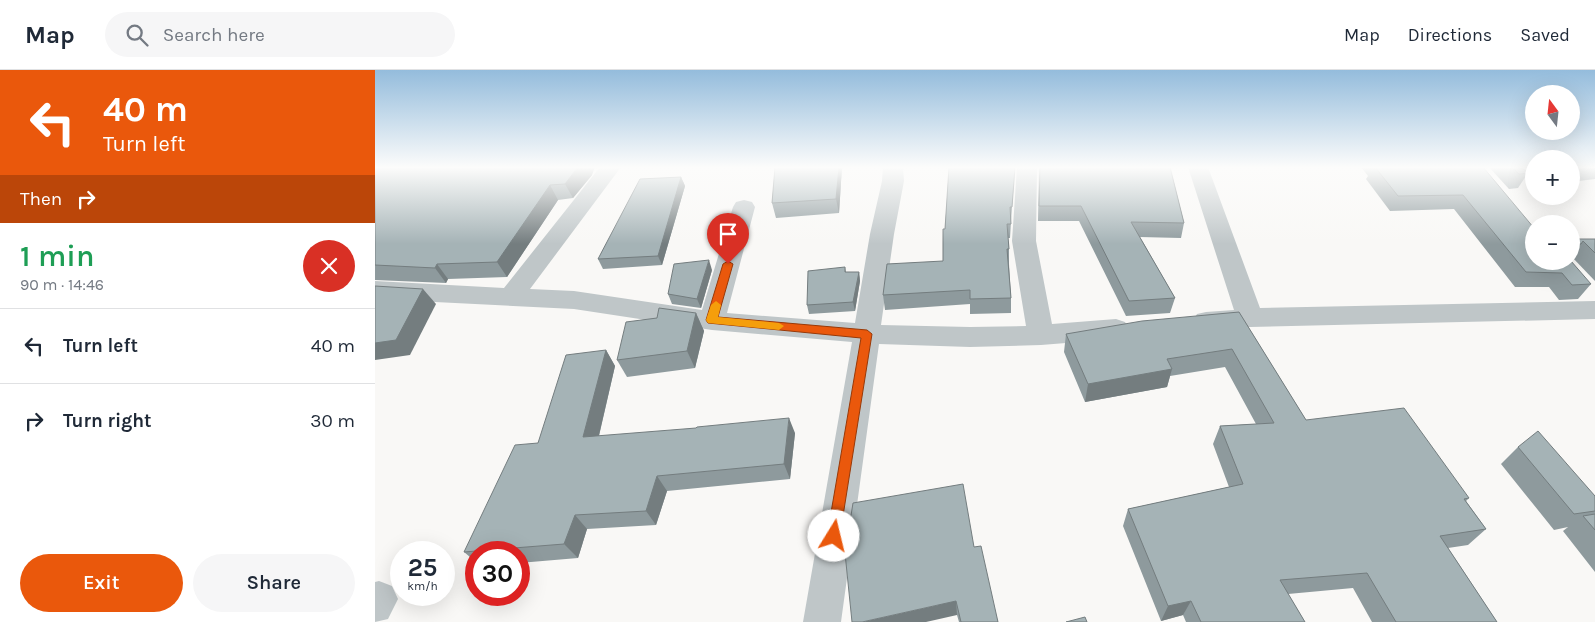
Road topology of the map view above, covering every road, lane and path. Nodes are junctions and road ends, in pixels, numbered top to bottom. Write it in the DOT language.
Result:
graph roads {
  1 [pos="591,193"];
  2 [pos="890,193"];
  3 [pos="1026,193"];
  4 [pos="1207,193"];
  5 [pos="744,208"];
  6 [pos="375,290"];
  7 [pos="510,298"];
  8 [pos="1591,299"];
  9 [pos="1250,318"];
  10 [pos="711,320"];
  11 [pos="1180,324"];
  12 [pos="1141,327"];
  13 [pos="867,334"];
  14 [pos="1041,336"];
  15 [pos="822,622"];
  1 -- 7 [label="street"];
  2 -- 13 [label="street"];
  3 -- 14 [label="street"];
  4 -- 9 [label="street"];
  5 -- 10 [label="street"];
  6 -- 7 [label="street"];
  7 -- 10 [label="street"];
  8 -- 9 [label="street"];
  9 -- 11 [label="street"];
  10 -- 13 [label="street"];
  12 -- 14 [label="street"];
  13 -- 14 [label="street"];
  13 -- 15 [label="street"];
}
